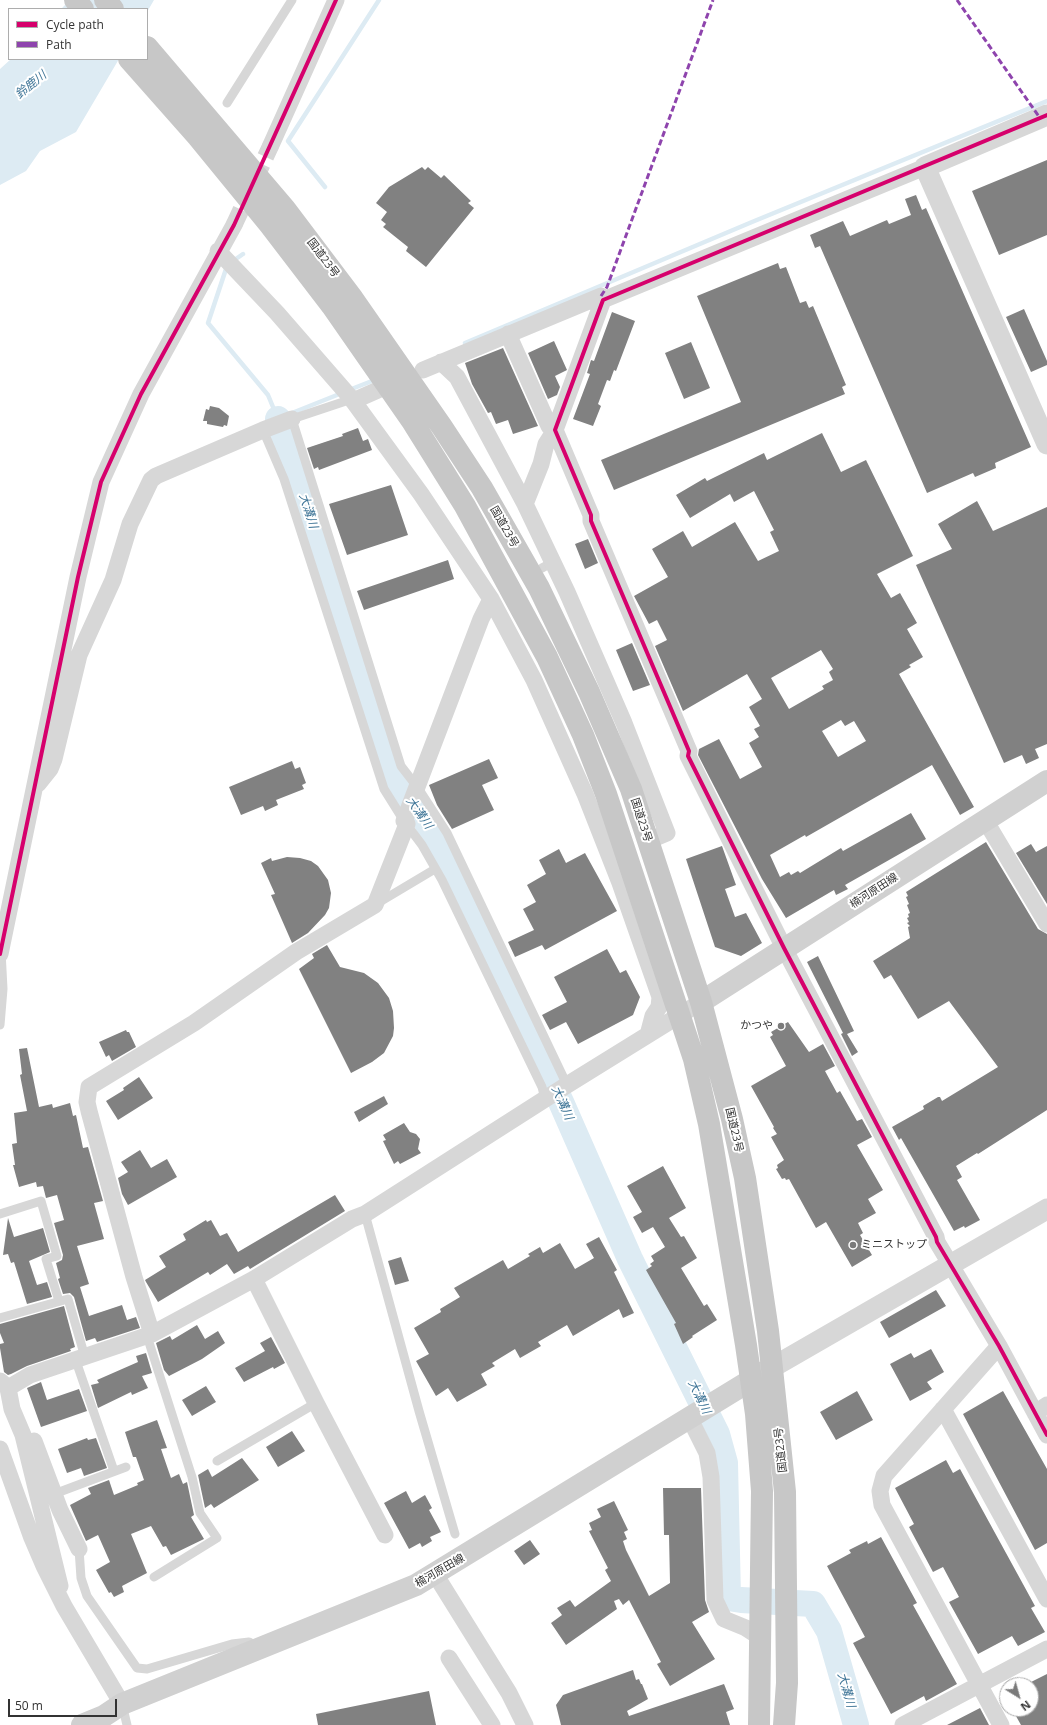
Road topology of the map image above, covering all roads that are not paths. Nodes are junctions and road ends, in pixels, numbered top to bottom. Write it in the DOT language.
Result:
graph roads {
  1 [pos="75,0"];
  2 [pos="105,0"];
  3 [pos="292,0"];
  4 [pos="336,0"];
  5 [pos="82,8"];
  6 [pos="112,8"];
  7 [pos="148,48"];
  8 [pos="130,60"];
  9 [pos="227,103"];
  10 [pos="1047,115"];
  11 [pos="205,130"];
  12 [pos="271,145"];
  13 [pos="925,167"];
  14 [pos="234,225"];
  15 [pos="221,254"];
  16 [pos="603,300"];
  17 [pos="508,334"];
  18 [pos="441,362"];
  19 [pos="423,370"];
  20 [pos="378,390"];
  21 [pos="352,399"];
  22 [pos="1042,415"];
  23 [pos="290,420"];
  24 [pos="265,429"];
  25 [pos="555,430"];
  26 [pos="1047,444"];
  27 [pos="525,504"];
  28 [pos="495,594"];
  29 [pos="1047,781"];
  30 [pos="35,789"];
  31 [pos="417,790"];
  32 [pos="986,820"];
  33 [pos="406,821"];
  34 [pos="648,841"];
  35 [pos="435,869"];
  36 [pos="375,905"];
  37 [pos="1047,924"];
  38 [pos="784,948"];
  39 [pos="1,951"];
  40 [pos="701,1002"];
  41 [pos="680,1014"];
  42 [pos="0,1025"];
  43 [pos="648,1035"];
  44 [pos="566,1086"];
  45 [pos="546,1098"];
  46 [pos="1047,1209"];
  47 [pos="0,1214"];
  48 [pos="365,1214"];
  49 [pos="950,1264"];
  50 [pos="254,1279"];
  51 [pos="59,1301"];
  52 [pos="0,1318"];
  53 [pos="149,1335"];
  54 [pos="999,1346"];
  55 [pos="80,1359"];
  56 [pos="773,1367"];
  57 [pos="751,1380"];
  58 [pos="4,1384"];
  59 [pos="316,1403"];
  60 [pos="943,1409"];
  61 [pos="1041,1409"];
  62 [pos="691,1416"];
  63 [pos="23,1435"];
  64 [pos="1047,1435"];
  65 [pos="0,1449"];
  66 [pos="217,1461"];
  67 [pos="126,1467"];
  68 [pos="114,1471"];
  69 [pos="54,1494"];
  70 [pos="455,1534"];
  71 [pos="385,1535"];
  72 [pos="79,1549"];
  73 [pos="435,1574"];
  74 [pos="154,1577"];
  75 [pos="1047,1600"];
  76 [pos="64,1606"];
  77 [pos="760,1637"];
  78 [pos="260,1649"];
  79 [pos="1047,1649"];
  80 [pos="449,1658"];
  81 [pos="979,1685"];
  82 [pos="122,1704"];
  83 [pos="82,1725"];
  84 [pos="127,1725"];
  85 [pos="492,1725"];
  86 [pos="525,1725"];
  87 [pos="760,1725"];
  88 [pos="784,1725"];
  89 [pos="903,1725"];
  90 [pos="1001,1725"];
  1 -- 5 [label="highway"];
  2 -- 6 [label="highway"];
  3 -- 9 [label="lane"];
  4 -- 12 [label="street"];
  7 -- 11 [label="highway, 国道23号"];
  8 -- 11 [label="highway, 国道23号"];
  10 -- 13 [label="street"];
  11 -- 34 [label="highway, 国道23号"];
  11 -- 41 [label="highway, 国道23号"];
  13 -- 16 [label="street"];
  13 -- 22 [label="street"];
  14 -- 15 [label="street"];
  15 -- 21 [label="street"];
  15 -- 30 [label="street"];
  16 -- 17 [label="street"];
  16 -- 25 [label="street"];
  17 -- 18 [label="street"];
  17 -- 25 [label="street"];
  18 -- 19 [label="street"];
  18 -- 27 [label="street"];
  20 -- 21 [label="street"];
  21 -- 23 [label="lane"];
  21 -- 28 [label="street"];
  22 -- 26 [label="street"];
  23 -- 24 [label="street"];
  23 -- 31 [label="lane"];
  24 -- 30 [label="street"];
  24 -- 33 [label="lane"];
  25 -- 27 [label="street"];
  25 -- 38 [label="street"];
  27 -- 34 [label="street"];
  28 -- 31 [label="street"];
  28 -- 43 [label="street"];
  29 -- 32 [label="main road, 楠河原田線"];
  30 -- 39 [label="street"];
  31 -- 33 [label="street"];
  31 -- 44 [label="lane"];
  32 -- 37 [label="street"];
  32 -- 38 [label="main road, 楠河原田線"];
  33 -- 35 [label="lane"];
  33 -- 36 [label="street"];
  34 -- 40 [label="highway, 国道23号"];
  35 -- 36 [label="lane"];
  35 -- 45 [label="lane"];
  36 -- 53 [label="street"];
  38 -- 40 [label="main road, 楠河原田線"];
  38 -- 49 [label="street"];
  39 -- 42 [label="lane"];
  40 -- 41 [label="street"];
  40 -- 56 [label="highway, 国道23号"];
  41 -- 43 [label="street"];
  41 -- 57 [label="highway, 国道23号"];
  43 -- 44 [label="street"];
  44 -- 45 [label="street"];
  45 -- 48 [label="street"];
  46 -- 49 [label="street"];
  47 -- 51 [label="lane"];
  48 -- 50 [label="street"];
  48 -- 70 [label="lane"];
  49 -- 54 [label="street"];
  49 -- 56 [label="street"];
  50 -- 53 [label="street"];
  50 -- 59 [label="street"];
  51 -- 52 [label="lane"];
  51 -- 55 [label="lane"];
  53 -- 55 [label="street"];
  53 -- 74 [label="lane"];
  54 -- 60 [label="street"];
  54 -- 61 [label="street"];
  55 -- 58 [label="street"];
  55 -- 68 [label="lane"];
  56 -- 57 [label="main road, 楠河原田線"];
  56 -- 88 [label="highway, 国道23号"];
  57 -- 62 [label="main road, 楠河原田線"];
  57 -- 77 [label="highway, 国道23号"];
  58 -- 63 [label="street"];
  59 -- 66 [label="lane"];
  59 -- 71 [label="street"];
  60 -- 75 [label="street"];
  60 -- 81 [label="street"];
  61 -- 64 [label="street"];
  62 -- 73 [label="main road, 楠河原田線"];
  62 -- 77 [label="street"];
  63 -- 69 [label="street"];
  63 -- 76 [label="street"];
  65 -- 76 [label="street"];
  67 -- 68 [label="lane"];
  68 -- 69 [label="lane"];
  69 -- 72 [label="street"];
  72 -- 78 [label="lane"];
  73 -- 78 [label="main road, 楠河原田線"];
  73 -- 86 [label="street"];
  76 -- 82 [label="street"];
  77 -- 87 [label="highway, 国道23号"];
  78 -- 82 [label="main road, 楠河原田線"];
  79 -- 81 [label="street"];
  80 -- 85 [label="street"];
  81 -- 89 [label="street"];
  81 -- 90 [label="street"];
  82 -- 83 [label="main road, 楠河原田線"];
  82 -- 84 [label="lane"];
}
